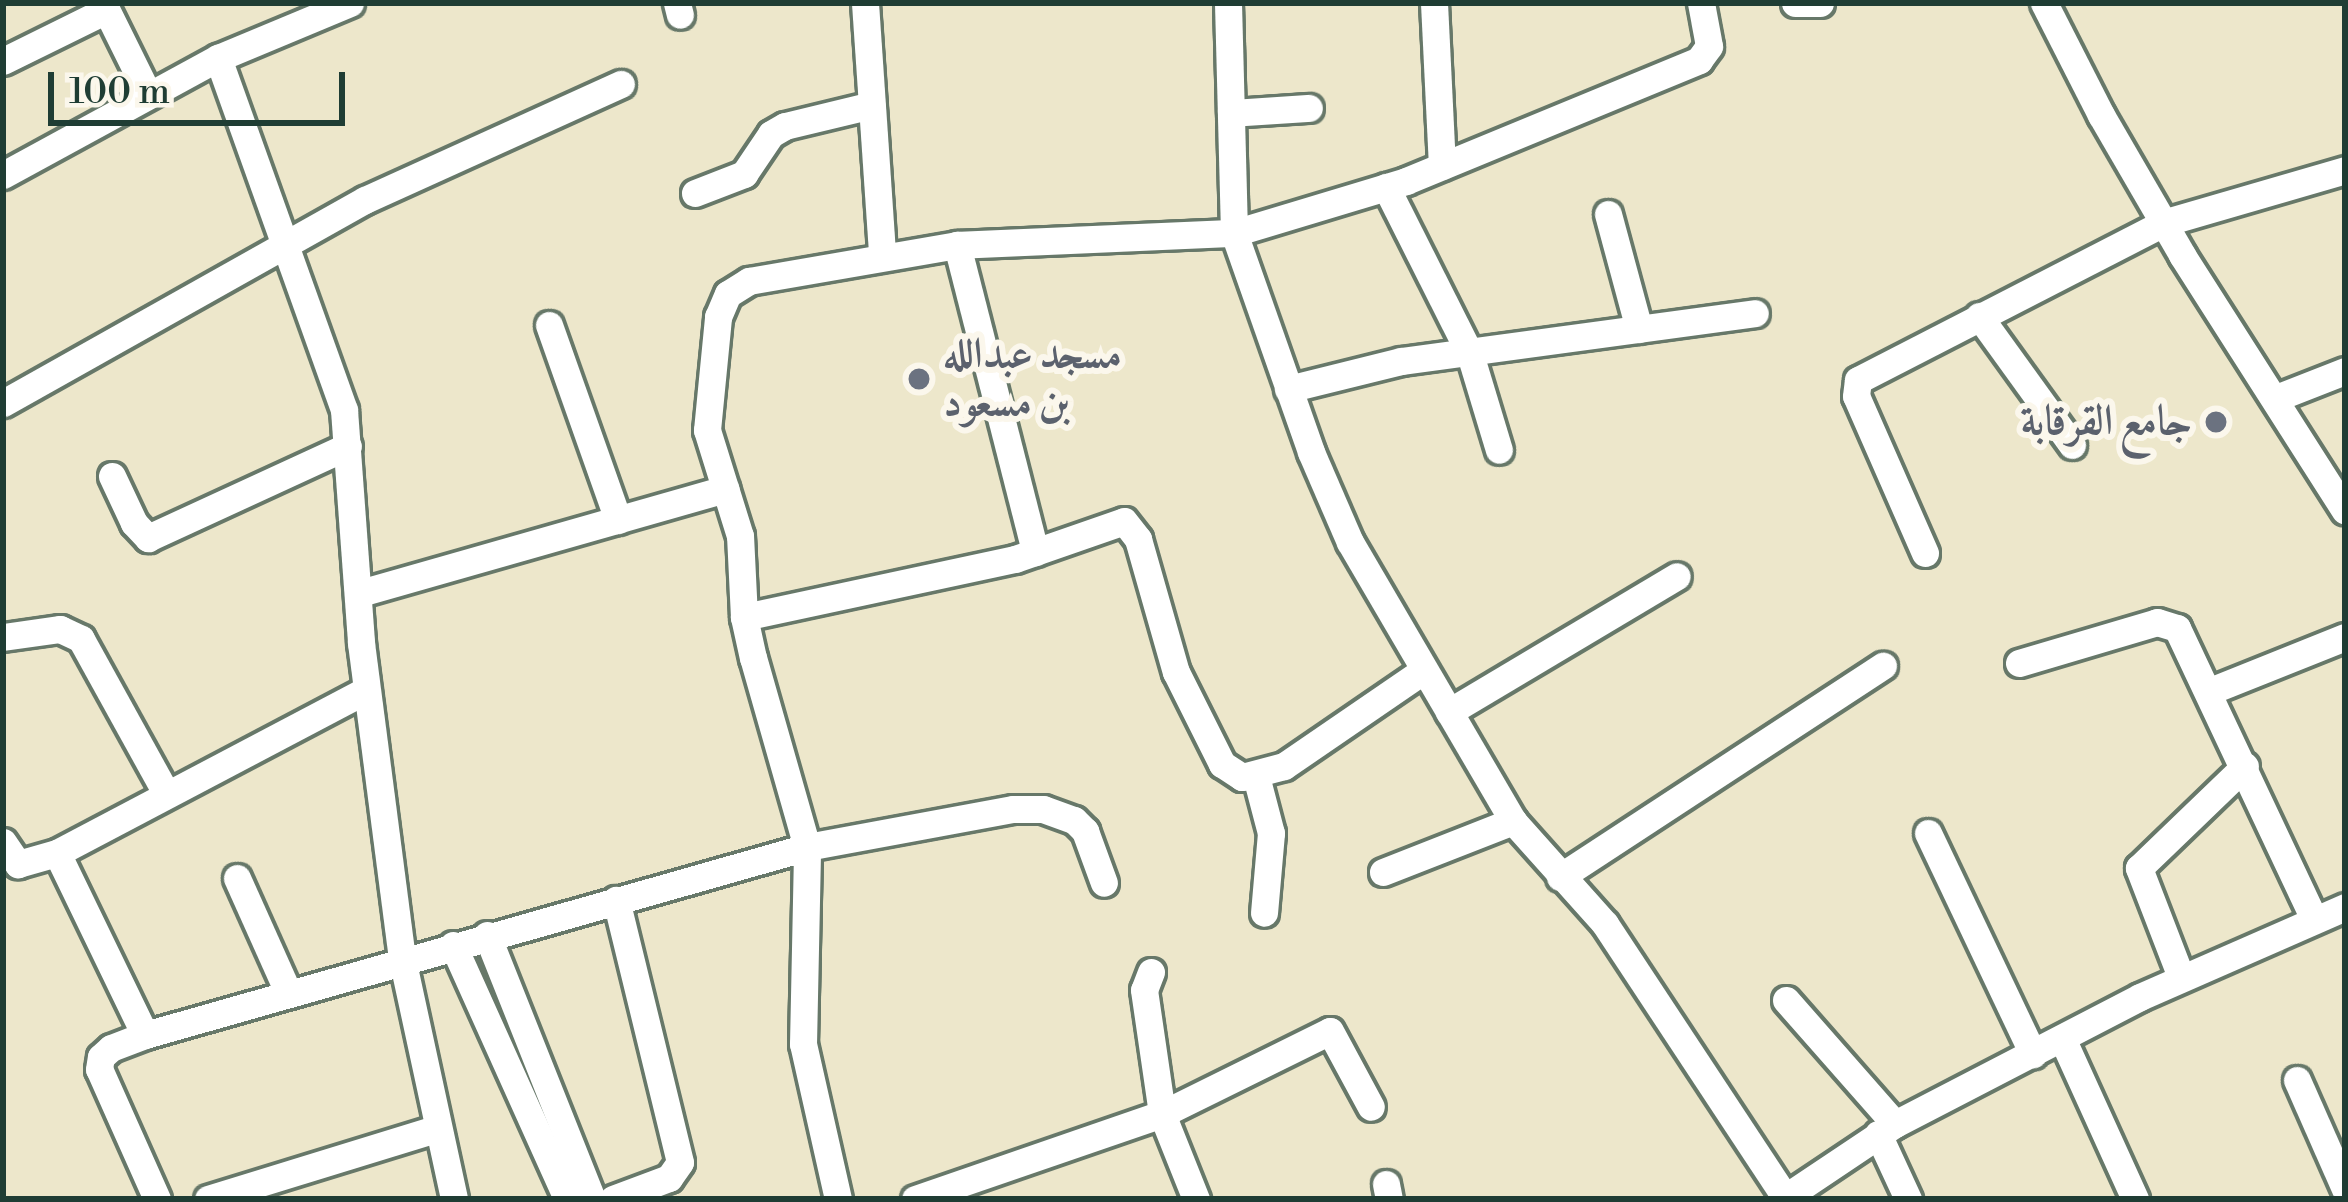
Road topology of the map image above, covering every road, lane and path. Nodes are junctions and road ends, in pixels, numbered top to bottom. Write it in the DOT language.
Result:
graph roads {
  1 [pos="350,3"];
  2 [pos="865,3"];
  3 [pos="1228,3"];
  4 [pos="1434,3"];
  5 [pos="1701,3"];
  6 [pos="1795,3"];
  7 [pos="1820,3"];
  8 [pos="2044,3"];
  9 [pos="105,6"];
  10 [pos="289,13"];
  11 [pos="218,58"];
  12 [pos="3,61"];
  13 [pos="621,85"];
  14 [pos="148,94"];
  15 [pos="872,105"];
  16 [pos="1310,108"];
  17 [pos="1231,113"];
  18 [pos="1442,166"];
  19 [pos="2345,170"];
  20 [pos="3,175"];
  21 [pos="1386,187"];
  22 [pos="695,193"];
  23 [pos="1608,214"];
  24 [pos="2163,223"];
  25 [pos="1234,233"];
  26 [pos="284,244"];
  27 [pos="957,245"];
  28 [pos="882,255"];
  29 [pos="1755,314"];
  30 [pos="1979,316"];
  31 [pos="549,325"];
  32 [pos="1639,328"];
  33 [pos="1470,354"];
  34 [pos="2345,370"];
  35 [pos="1288,389"];
  36 [pos="2276,398"];
  37 [pos="3,403"];
  38 [pos="2072,445"];
  39 [pos="348,446"];
  40 [pos="1499,450"];
  41 [pos="112,476"];
  42 [pos="726,489"];
  43 [pos="2345,511"];
  44 [pos="618,520"];
  45 [pos="1035,552"];
  46 [pos="1925,553"];
  47 [pos="1677,576"];
  48 [pos="360,593"];
  49 [pos="744,617"];
  50 [pos="3,638"];
  51 [pos="2345,638"];
  52 [pos="2019,663"];
  53 [pos="1883,666"];
  54 [pos="1423,671"];
  55 [pos="366,690"];
  56 [pos="2210,691"];
  57 [pos="1449,712"];
  58 [pos="2245,766"];
  59 [pos="1256,776"];
  60 [pos="166,793"];
  61 [pos="1513,821"];
  62 [pos="1928,833"];
  63 [pos="3,842"];
  64 [pos="807,847"];
  65 [pos="57,853"];
  66 [pos="1383,872"];
  67 [pos="1560,877"];
  68 [pos="237,878"];
  69 [pos="1104,883"];
  70 [pos="616,900"];
  71 [pos="2345,908"];
  72 [pos="1264,913"];
  73 [pos="2314,919"];
  74 [pos="487,935"];
  75 [pos="453,945"];
  76 [pos="402,958"];
  77 [pos="1151,972"];
  78 [pos="2181,977"];
  79 [pos="288,992"];
  80 [pos="1786,1000"];
  81 [pos="145,1035"];
  82 [pos="2062,1038"];
  83 [pos="2032,1054"];
  84 [pos="2297,1080"];
  85 [pos="1371,1107"];
  86 [pos="1162,1114"];
  87 [pos="436,1129"];
  88 [pos="1886,1129"];
  89 [pos="2345,1189"];
  90 [pos="1784,1198"];
  91 [pos="157,1199"];
  92 [pos="208,1199"];
  93 [pos="454,1199"];
  94 [pos="567,1199"];
  95 [pos="592,1199"];
  96 [pos="613,1199"];
  97 [pos="838,1199"];
  98 [pos="915,1199"];
  99 [pos="1196,1199"];
  100 [pos="1908,1199"];
  101 [pos="2134,1199"];
  1 -- 10 [label="street"];
  2 -- 15 [label="street"];
  3 -- 17 [label="street"];
  4 -- 18 [label="street"];
  5 -- 18 [label="street"];
  6 -- 7 [label="street"];
  8 -- 24 [label="street"];
  9 -- 12 [label="street"];
  9 -- 14 [label="street"];
  10 -- 11 [label="street"];
  11 -- 14 [label="street"];
  11 -- 26 [label="street"];
  13 -- 26 [label="street"];
  14 -- 20 [label="street"];
  15 -- 22 [label="street"];
  15 -- 28 [label="street"];
  16 -- 17 [label="street"];
  17 -- 25 [label="street"];
  18 -- 21 [label="street"];
  19 -- 24 [label="street"];
  21 -- 25 [label="street"];
  21 -- 33 [label="street"];
  23 -- 32 [label="street"];
  24 -- 30 [label="street"];
  24 -- 36 [label="street"];
  25 -- 27 [label="street"];
  25 -- 35 [label="street"];
  26 -- 37 [label="street"];
  26 -- 39 [label="street"];
  27 -- 28 [label="street"];
  27 -- 45 [label="street"];
  28 -- 42 [label="street"];
  29 -- 32 [label="street"];
  30 -- 38 [label="street"];
  30 -- 46 [label="street"];
  31 -- 44 [label="street"];
  32 -- 33 [label="street"];
  33 -- 35 [label="street"];
  33 -- 40 [label="street"];
  34 -- 36 [label="street"];
  35 -- 54 [label="street"];
  36 -- 43 [label="street"];
  39 -- 41 [label="street"];
  39 -- 48 [label="street"];
  42 -- 44 [label="street"];
  42 -- 49 [label="street"];
  44 -- 48 [label="street"];
  45 -- 49 [label="street"];
  45 -- 59 [label="street"];
  47 -- 57 [label="street"];
  48 -- 55 [label="street"];
  49 -- 64 [label="street"];
  50 -- 60 [label="street"];
  51 -- 56 [label="street"];
  52 -- 56 [label="street"];
  53 -- 67 [label="street"];
  54 -- 57 [label="street"];
  54 -- 59 [label="street"];
  55 -- 60 [label="street"];
  55 -- 76 [label="street"];
  56 -- 58 [label="street"];
  57 -- 61 [label="street"];
  58 -- 73 [label="street"];
  58 -- 78 [label="street"];
  59 -- 72 [label="street"];
  60 -- 65 [label="street"];
  61 -- 66 [label="street"];
  61 -- 67 [label="street"];
  62 -- 83 [label="street"];
  63 -- 65 [label="street"];
  64 -- 69 [label="street"];
  64 -- 70 [label="street"];
  64 -- 97 [label="street"];
  65 -- 81 [label="street"];
  67 -- 90 [label="street"];
  68 -- 79 [label="street"];
  70 -- 74 [label="street"];
  70 -- 96 [label="street"];
  71 -- 73 [label="street"];
  73 -- 78 [label="street"];
  74 -- 75 [label="street"];
  74 -- 95 [label="street"];
  75 -- 76 [label="street"];
  75 -- 94 [label="street"];
  76 -- 79 [label="street"];
  76 -- 87 [label="street"];
  77 -- 86 [label="street"];
  78 -- 82 [label="street"];
  79 -- 81 [label="street"];
  80 -- 88 [label="street"];
  81 -- 91 [label="street"];
  82 -- 83 [label="street"];
  82 -- 101 [label="street"];
  83 -- 88 [label="street"];
  84 -- 89 [label="street"];
  85 -- 86 [label="street"];
  86 -- 98 [label="street"];
  86 -- 99 [label="street"];
  87 -- 92 [label="street"];
  87 -- 93 [label="street"];
  88 -- 90 [label="street"];
  88 -- 100 [label="street"];
}
